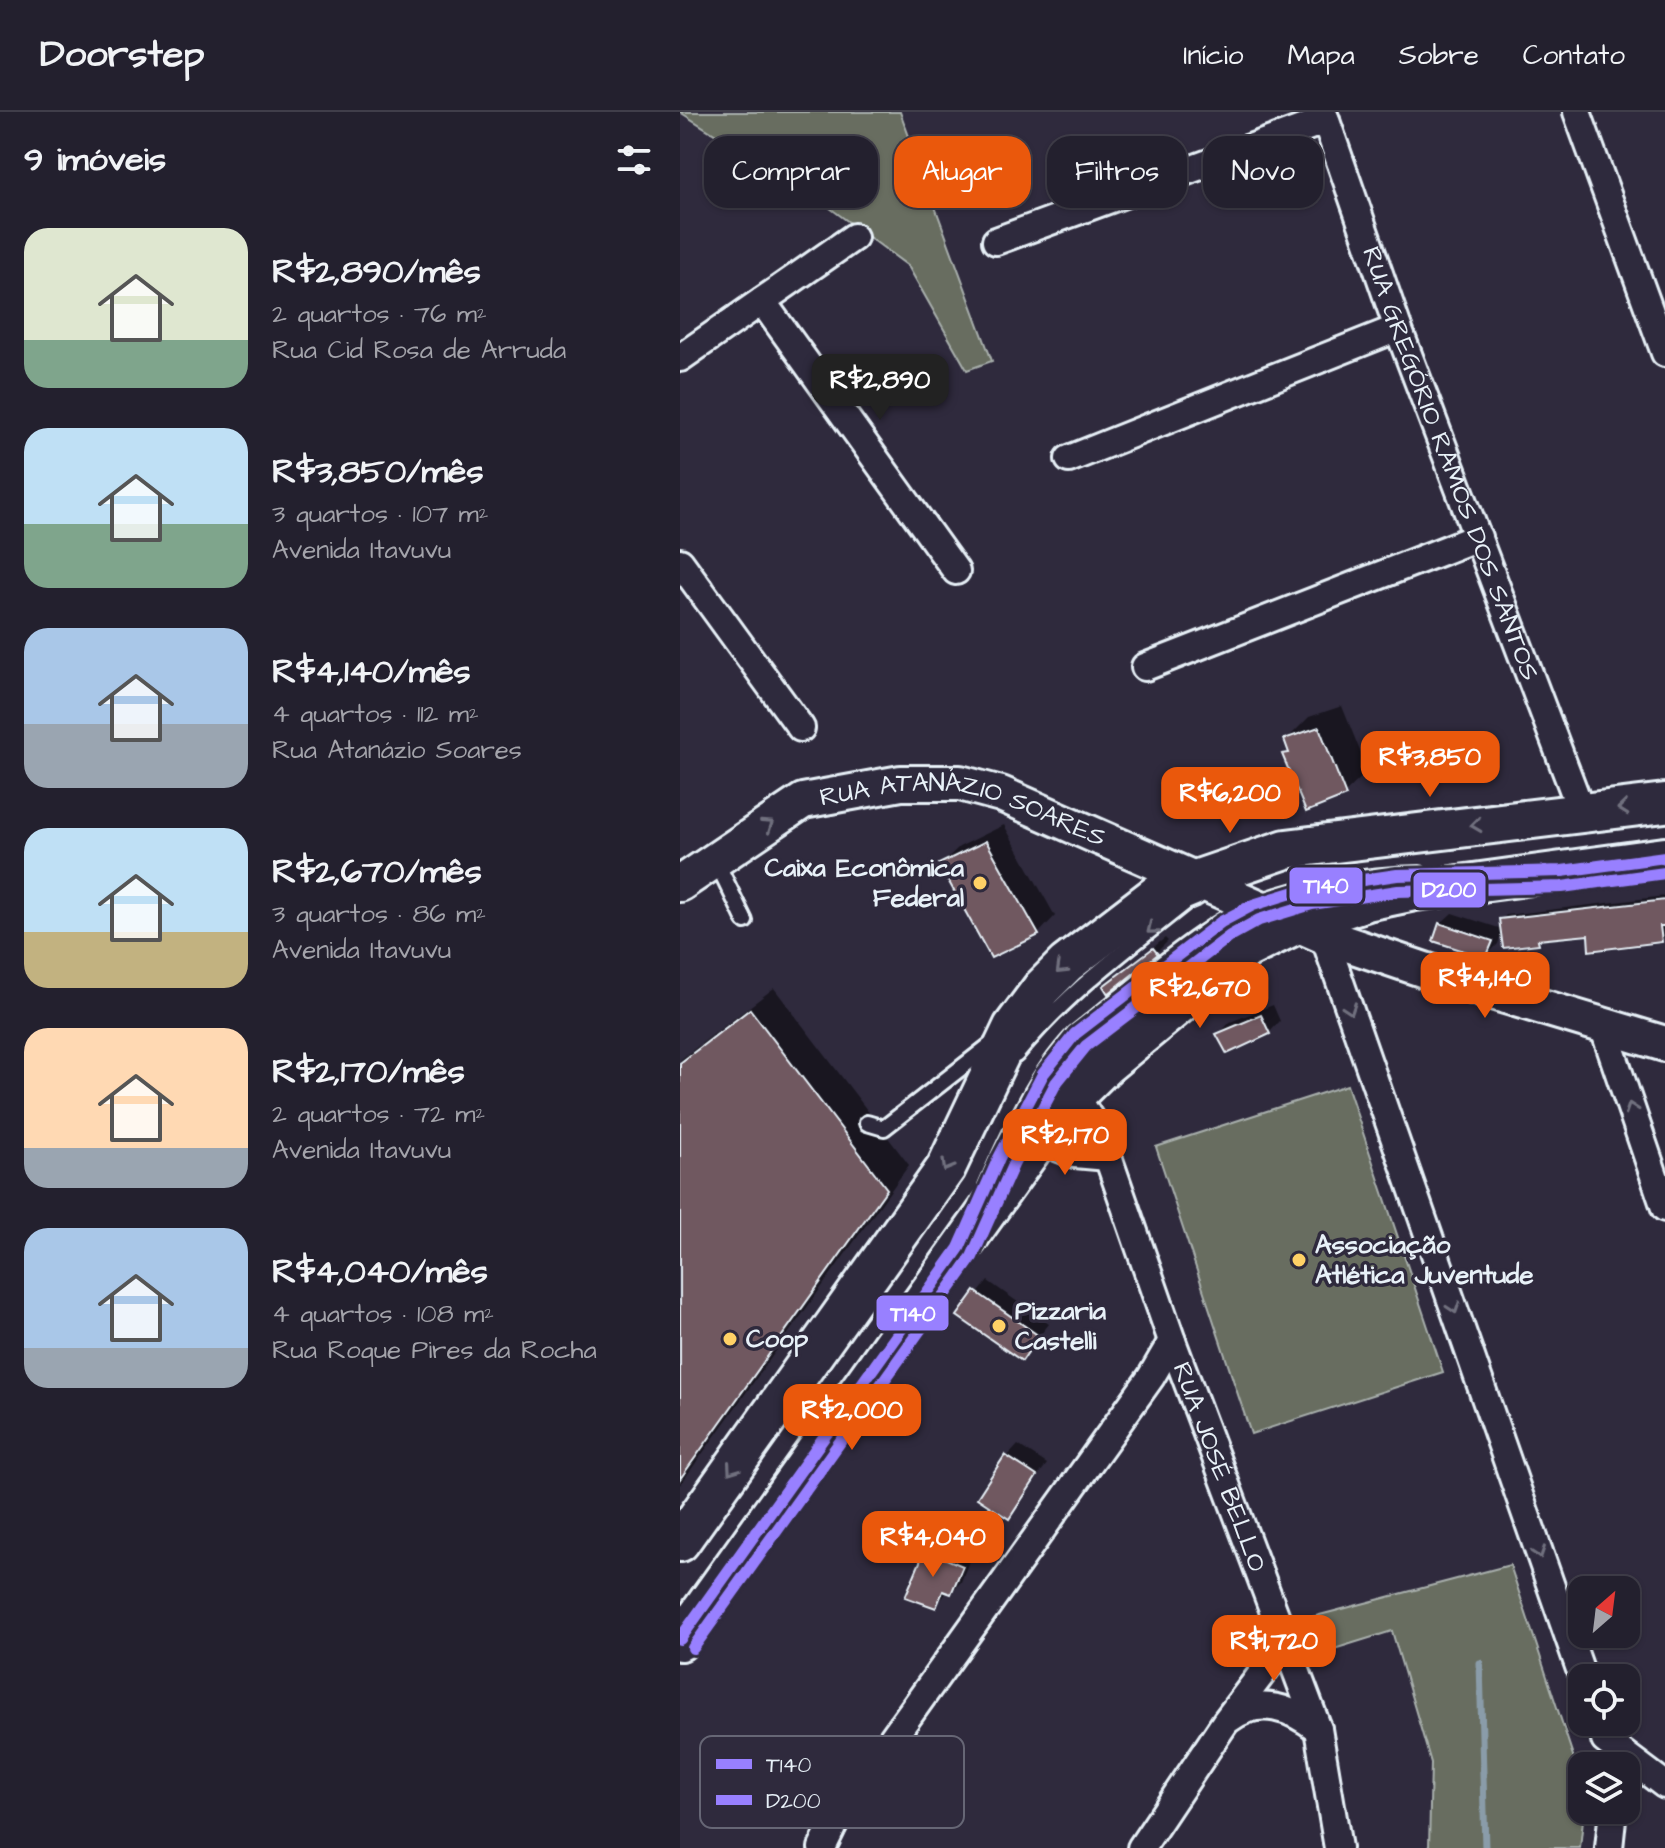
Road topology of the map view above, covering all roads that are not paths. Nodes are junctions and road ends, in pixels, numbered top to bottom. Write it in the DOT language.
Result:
graph roads {
  1 [pos="1577,112"];
  2 [pos="1324,116"];
  3 [pos="854,237"];
  4 [pos="996,241"];
  5 [pos="762,301"];
  6 [pos="1398,328"];
  7 [pos="1665,353"];
  8 [pos="680,358"];
  9 [pos="1069,459"];
  10 [pos="1478,537"];
  11 [pos="680,562"];
  12 [pos="956,571"];
  13 [pos="1145,667"];
  14 [pos="801,728"];
  15 [pos="1665,803"];
  16 [pos="1582,813"];
  17 [pos="1665,857"];
  18 [pos="716,860"];
  19 [pos="1562,871"];
  20 [pos="680,884"];
  21 [pos="1206,885"];
  22 [pos="1253,905"];
  23 [pos="745,921"];
  24 [pos="1310,930"];
  25 [pos="1603,1026"];
  26 [pos="1013,1027"];
  27 [pos="1665,1044"];
  28 [pos="1074,1093"];
  29 [pos="983,1097"];
  30 [pos="867,1123"];
  31 [pos="1036,1139"];
  32 [pos="1108,1157"];
  33 [pos="1665,1208"];
  34 [pos="959,1248"];
  35 [pos="1172,1341"];
  36 [pos="680,1542"];
  37 [pos="685,1633"];
  38 [pos="1285,1643"];
  39 [pos="1578,1664"];
  40 [pos="1226,1721"];
  41 [pos="1318,1729"];
  42 [pos="894,1736"];
  43 [pos="1604,1743"];
  44 [pos="1665,1785"];
  45 [pos="1612,1824"];
  46 [pos="832,1828"];
  47 [pos="822,1848"];
  48 [pos="1141,1848"];
  49 [pos="1338,1848"];
  50 [pos="1609,1848"];
  1 -- 7 [label="street"];
  2 -- 4 [label="street"];
  2 -- 6 [label="street, RUA GREGÓRIO RAMOS DOS SANTOS"];
  3 -- 5 [label="street"];
  5 -- 8 [label="street"];
  5 -- 12 [label="street"];
  6 -- 9 [label="street"];
  6 -- 10 [label="street, RUA GREGÓRIO RAMOS DOS SANTOS"];
  10 -- 13 [label="street"];
  10 -- 16 [label="street, RUA GREGÓRIO RAMOS DOS SANTOS"];
  11 -- 14 [label="street"];
  15 -- 16 [label="main road, one-way"];
  16 -- 21 [label="main road, one-way"];
  17 -- 19 [label="main road"];
  18 -- 20 [label="street, RUA ATANÁZIO SOARES"];
  18 -- 21 [label="street, RUA ATANÁZIO SOARES, one-way"];
  18 -- 23 [label="lane"];
  19 -- 22 [label="lane"];
  19 -- 24 [label="main road"];
  21 -- 22 [label="street, RUA ATANÁZIO SOARES"];
  21 -- 26 [label="main road, one-way"];
  21 -- 29 [label="lane, one-way"];
  22 -- 24 [label="street, RUA ATANÁZIO SOARES"];
  22 -- 34 [label="lane"];
  24 -- 25 [label="street, RUA ATANÁZIO SOARES"];
  24 -- 28 [label="main road"];
  24 -- 39 [label="street, one-way"];
  25 -- 27 [label="street, RUA ATANÁZIO SOARES"];
  33 -- 25 [label="street, one-way"];
  26 -- 29 [label="main road"];
  26 -- 30 [label="lane"];
  28 -- 31 [label="main road"];
  28 -- 32 [label="street, RUA JOSÉ BELLO"];
  29 -- 36 [label="main road, one-way"];
  31 -- 32 [label="street"];
  31 -- 34 [label="main road"];
  32 -- 35 [label="street, RUA JOSÉ BELLO"];
  34 -- 37 [label="main road"];
  35 -- 38 [label="street, RUA JOSÉ BELLO"];
  35 -- 42 [label="street"];
  38 -- 40 [label="street"];
  38 -- 41 [label="street, RUA JOSÉ BELLO"];
  40 -- 41 [label="street"];
  40 -- 48 [label="street"];
  41 -- 49 [label="street, RUA JOSÉ BELLO"];
  43 -- 44 [label="street"];
  45 -- 50 [label="street"];
  46 -- 47 [label="street"];
}
